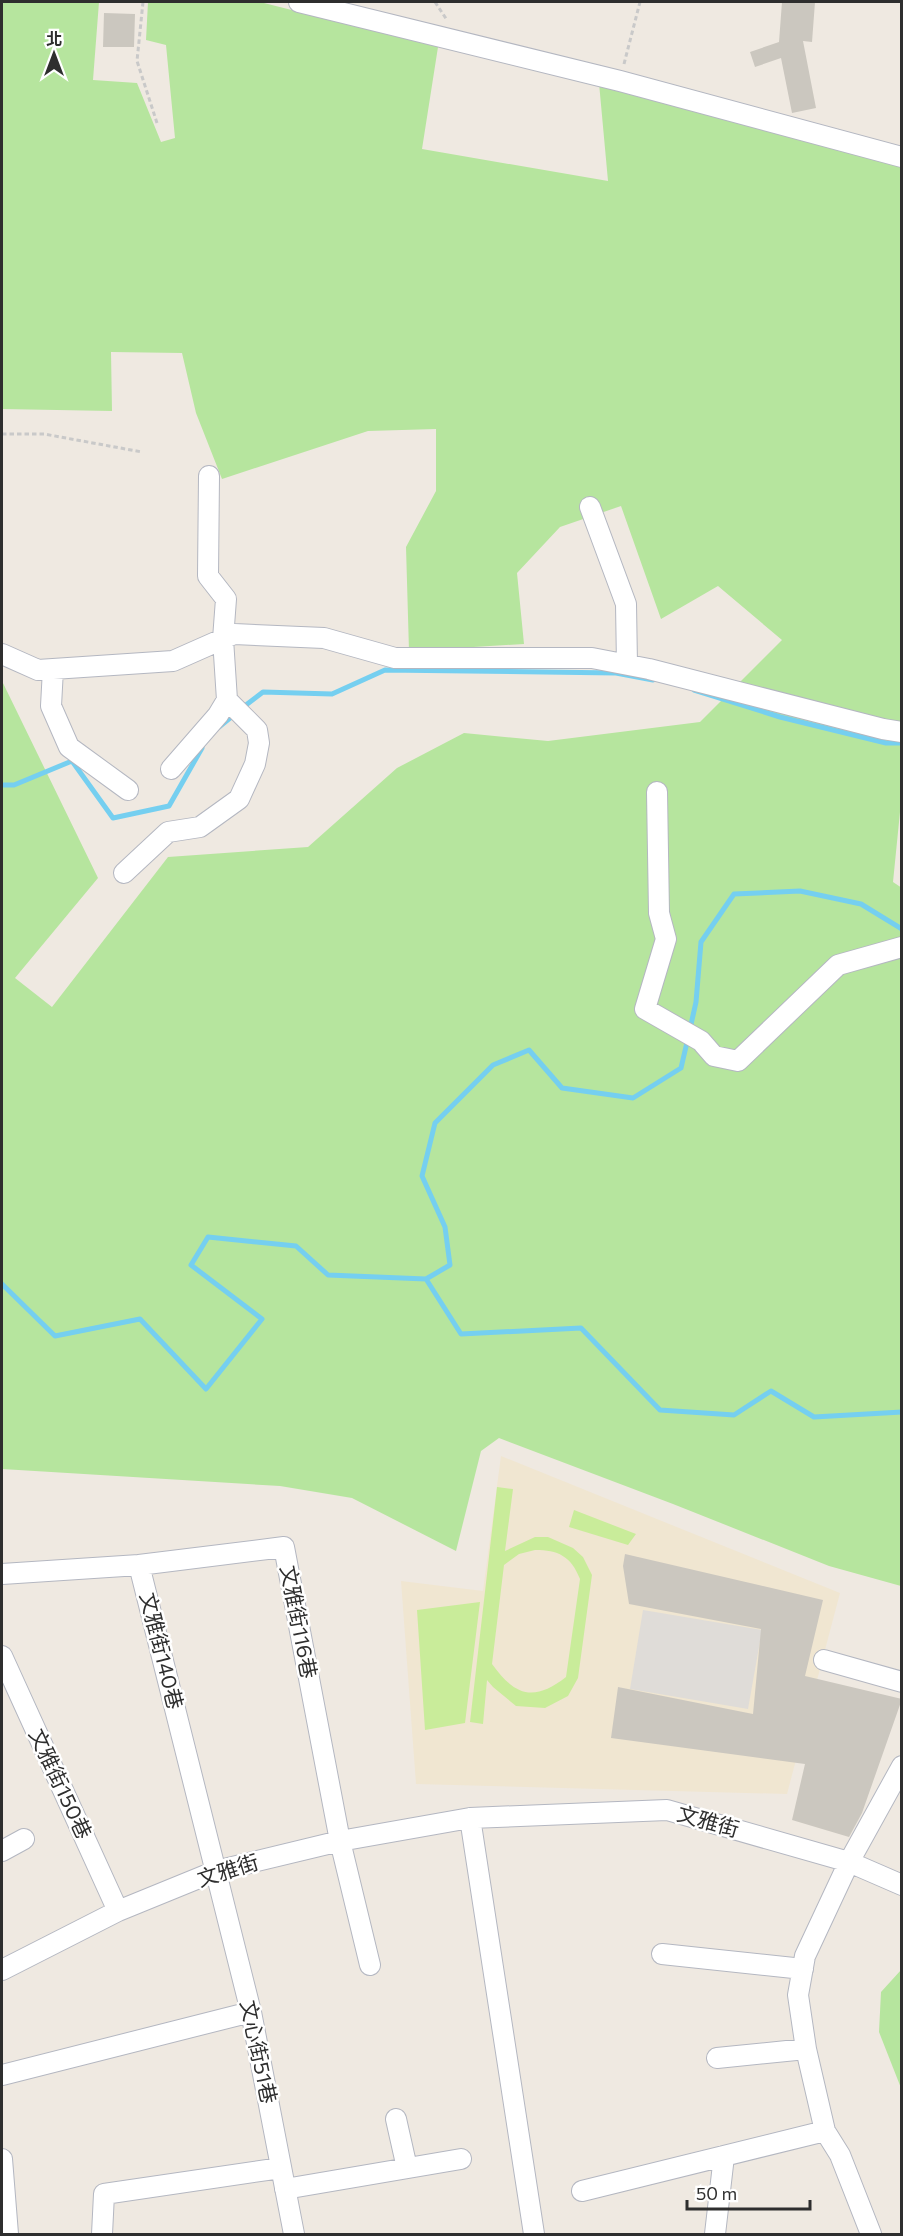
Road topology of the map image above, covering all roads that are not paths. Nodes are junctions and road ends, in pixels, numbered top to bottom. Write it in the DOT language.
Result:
graph roads {
  1 [pos="299,2"];
  2 [pos="902,157"];
  3 [pos="208,476"];
  4 [pos="590,507"];
  5 [pos="223,639"];
  6 [pos="2,654"];
  7 [pos="627,665"];
  8 [pos="53,669"];
  9 [pos="234,708"];
  10 [pos="902,732"];
  11 [pos="171,769"];
  12 [pos="128,790"];
  13 [pos="657,792"];
  14 [pos="124,873"];
  15 [pos="902,947"];
  16 [pos="139,1565"];
  17 [pos="2,1574"];
  18 [pos="2,1656"];
  19 [pos="824,1660"];
  20 [pos="902,1682"];
  21 [pos="902,1766"];
  22 [pos="470,1818"];
  23 [pos="24,1839"];
  24 [pos="340,1841"];
  25 [pos="2,1851"];
  26 [pos="849,1862"];
  27 [pos="216,1871"];
  28 [pos="902,1885"];
  29 [pos="118,1911"];
  30 [pos="662,1954"];
  31 [pos="370,1965"];
  32 [pos="803,1969"];
  33 [pos="2,1970"];
  34 [pos="251,2012"];
  35 [pos="806,2049"];
  36 [pos="717,2058"];
  37 [pos="2,2075"];
  38 [pos="396,2119"];
  39 [pos="825,2131"];
  40 [pos="724,2156"];
  41 [pos="461,2159"];
  42 [pos="2,2168"];
  43 [pos="281,2168"];
  44 [pos="407,2169"];
  45 [pos="285,2189"];
  46 [pos="582,2191"];
  47 [pos="8,2235"];
  48 [pos="102,2235"];
  49 [pos="294,2235"];
  50 [pos="534,2235"];
  51 [pos="715,2235"];
  52 [pos="871,2235"];
  1 -- 2 [label="street"];
  3 -- 5 [label="street"];
  4 -- 7 [label="street"];
  5 -- 7 [label="street"];
  5 -- 8 [label="street"];
  5 -- 9 [label="street"];
  6 -- 8 [label="street"];
  7 -- 10 [label="street"];
  8 -- 12 [label="street"];
  9 -- 11 [label="street"];
  9 -- 14 [label="street"];
  13 -- 15 [label="street"];
  16 -- 17 [label="street, 文雅街140巷"];
  16 -- 24 [label="street, 文雅街116巷"];
  16 -- 27 [label="street, 文雅街140巷"];
  18 -- 29 [label="street, 文雅街150巷"];
  19 -- 20 [label="street"];
  21 -- 26 [label="street"];
  22 -- 24 [label="street, 文雅街"];
  22 -- 26 [label="street, 文雅街"];
  22 -- 50 [label="street"];
  23 -- 25 [label="street"];
  24 -- 27 [label="street, 文雅街"];
  24 -- 31 [label="street"];
  26 -- 28 [label="street, 文雅街"];
  26 -- 32 [label="street"];
  27 -- 29 [label="street, 文雅街"];
  27 -- 34 [label="street, 文心街51巷"];
  29 -- 33 [label="street, 文雅街"];
  30 -- 32 [label="street"];
  32 -- 35 [label="street"];
  34 -- 37 [label="street"];
  34 -- 43 [label="street, 文心街51巷"];
  35 -- 36 [label="street"];
  35 -- 39 [label="street"];
  38 -- 44 [label="street"];
  39 -- 40 [label="street"];
  39 -- 52 [label="street"];
  40 -- 46 [label="street"];
  40 -- 51 [label="street"];
  41 -- 44 [label="street"];
  42 -- 47 [label="street"];
  43 -- 45 [label="street, 文心街51巷"];
  43 -- 48 [label="street"];
  44 -- 45 [label="street"];
  45 -- 49 [label="street, 文心街51巷"];
}
